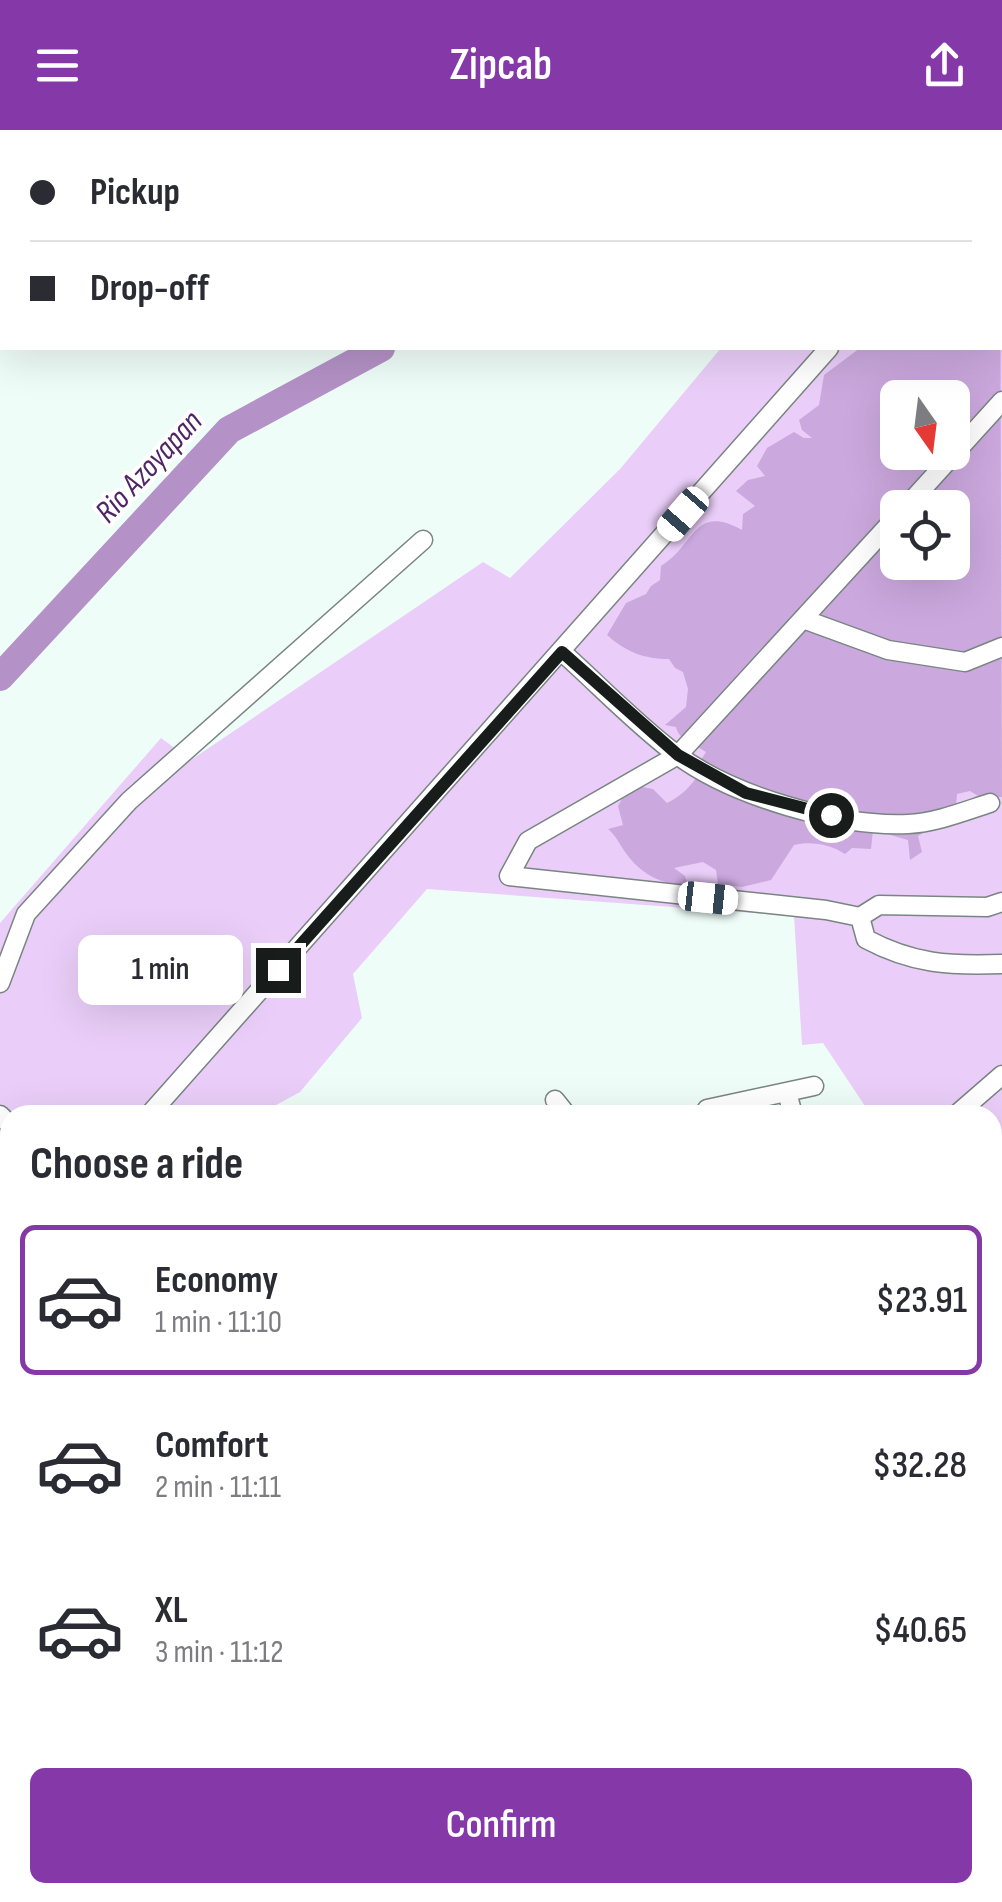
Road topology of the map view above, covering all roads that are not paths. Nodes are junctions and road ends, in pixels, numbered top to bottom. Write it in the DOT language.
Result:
graph roads {
  1 [pos="827,350"];
  2 [pos="1002,401"];
  3 [pos="920,490"];
  4 [pos="880,535"];
  5 [pos="423,540"];
  6 [pos="803,619"];
  7 [pos="1002,647"];
  8 [pos="562,652"];
  9 [pos="678,755"];
  10 [pos="990,803"];
  11 [pos="1002,902"];
  12 [pos="860,917"];
  13 [pos="1002,964"];
  14 [pos="0,983"];
  15 [pos="1002,1075"];
  16 [pos="814,1086"];
  17 [pos="787,1092"];
  18 [pos="158,1105"];
  19 [pos="736,1105"];
  20 [pos="790,1105"];
  21 [pos="968,1105"];
  1 -- 8 [label="street"];
  2 -- 3 [label="street"];
  4 -- 6 [label="street"];
  5 -- 14 [label="street"];
  6 -- 7 [label="street"];
  6 -- 9 [label="street"];
  8 -- 9 [label="street"];
  8 -- 18 [label="street"];
  9 -- 10 [label="street"];
  9 -- 12 [label="street"];
  11 -- 12 [label="street"];
  12 -- 13 [label="street"];
  15 -- 21 [label="street"];
  16 -- 17 [label="street"];
  17 -- 19 [label="street"];
  17 -- 20 [label="street"];
}
